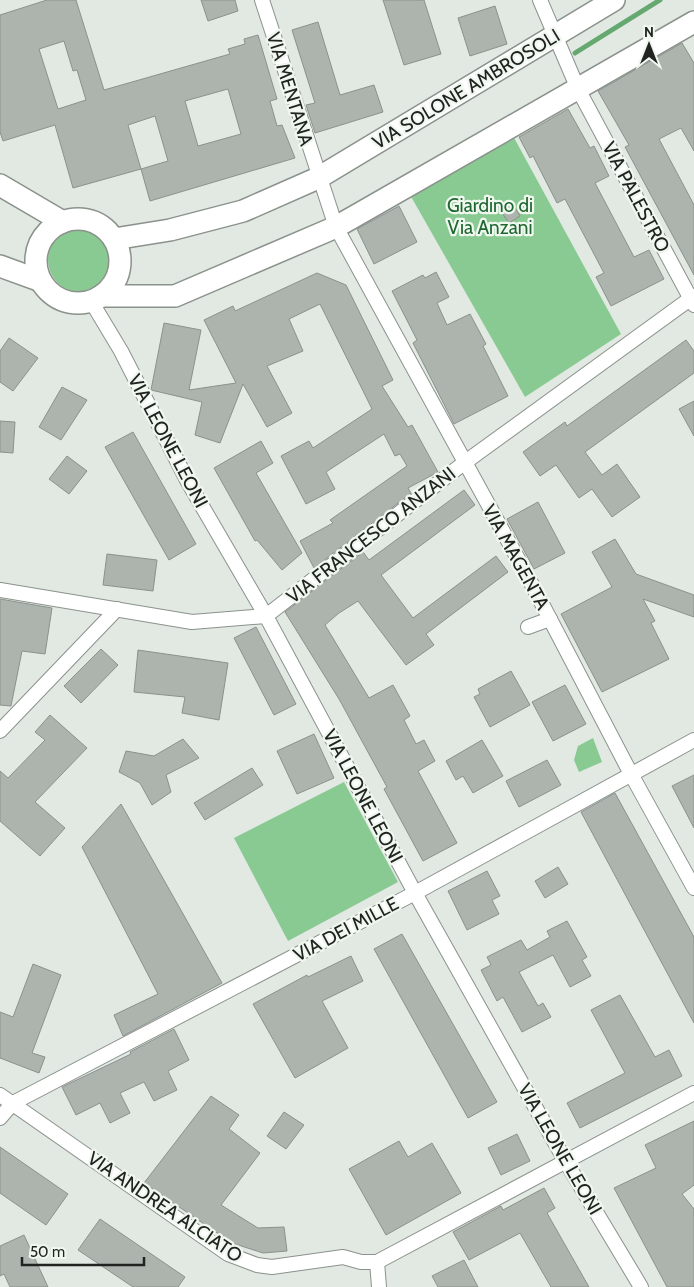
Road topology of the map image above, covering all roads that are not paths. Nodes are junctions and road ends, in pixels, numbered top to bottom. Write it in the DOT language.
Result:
graph roads {
  1 [pos="262,0"];
  2 [pos="540,0"];
  3 [pos="614,0"];
  4 [pos="694,22"];
  5 [pos="557,42"];
  6 [pos="575,83"];
  7 [pos="318,178"];
  8 [pos="0,185"];
  9 [pos="63,222"];
  10 [pos="336,227"];
  11 [pos="114,239"];
  12 [pos="0,266"];
  13 [pos="41,281"];
  14 [pos="96,299"];
  15 [pos="693,300"];
  16 [pos="464,463"];
  17 [pos="0,590"];
  18 [pos="117,609"];
  19 [pos="266,616"];
  20 [pos="550,619"];
  21 [pos="528,627"];
  22 [pos="0,731"];
  23 [pos="694,740"];
  24 [pos="631,774"];
  25 [pos="694,888"];
  26 [pos="415,893"];
  27 [pos="694,1093"];
  28 [pos="0,1095"];
  29 [pos="13,1103"];
  30 [pos="0,1118"];
  31 [pos="566,1162"];
  32 [pos="376,1262"];
  33 [pos="379,1287"];
  34 [pos="641,1287"];
  1 -- 7 [label="street, VIA MENTANA"];
  2 -- 5 [label="street, VIA PALESTRO"];
  3 -- 5 [label="main road, VIA SOLONE AMBROSOLI"];
  4 -- 6 [label="main road"];
  5 -- 6 [label="street, VIA PALESTRO"];
  5 -- 7 [label="main road, VIA SOLONE AMBROSOLI"];
  6 -- 10 [label="main road"];
  6 -- 15 [label="street, VIA PALESTRO"];
  7 -- 10 [label="street, VIA MENTANA"];
  7 -- 11 [label="main road, VIA SOLONE AMBROSOLI"];
  8 -- 9 [label="main road"];
  9 -- 11 [label="main road"];
  9 -- 13 [label="main road"];
  10 -- 14 [label="main road"];
  10 -- 16 [label="street, VIA MAGENTA"];
  11 -- 14 [label="main road"];
  12 -- 13 [label="main road"];
  13 -- 14 [label="main road"];
  14 -- 19 [label="street, VIA LEONE LEONI"];
  15 -- 16 [label="street, VIA FRANCESCO ANZANI"];
  16 -- 19 [label="street, VIA FRANCESCO ANZANI"];
  16 -- 20 [label="street, VIA MAGENTA"];
  17 -- 18 [label="street"];
  18 -- 19 [label="street"];
  18 -- 22 [label="street"];
  19 -- 26 [label="street, VIA LEONE LEONI"];
  20 -- 21 [label="street"];
  20 -- 24 [label="street, VIA MAGENTA"];
  23 -- 24 [label="street, VIA DEI MILLE"];
  24 -- 25 [label="street, VIA MAGENTA"];
  24 -- 26 [label="street, VIA DEI MILLE"];
  26 -- 29 [label="street, VIA DEI MILLE"];
  26 -- 31 [label="street, VIA LEONE LEONI"];
  27 -- 31 [label="street"];
  28 -- 29 [label="street, VIA ANDREA ALCIATO"];
  29 -- 30 [label="street, VIA DEI MILLE"];
  29 -- 32 [label="street, VIA ANDREA ALCIATO"];
  31 -- 32 [label="street"];
  31 -- 34 [label="street, VIA LEONE LEONI"];
  32 -- 33 [label="street"];
}
